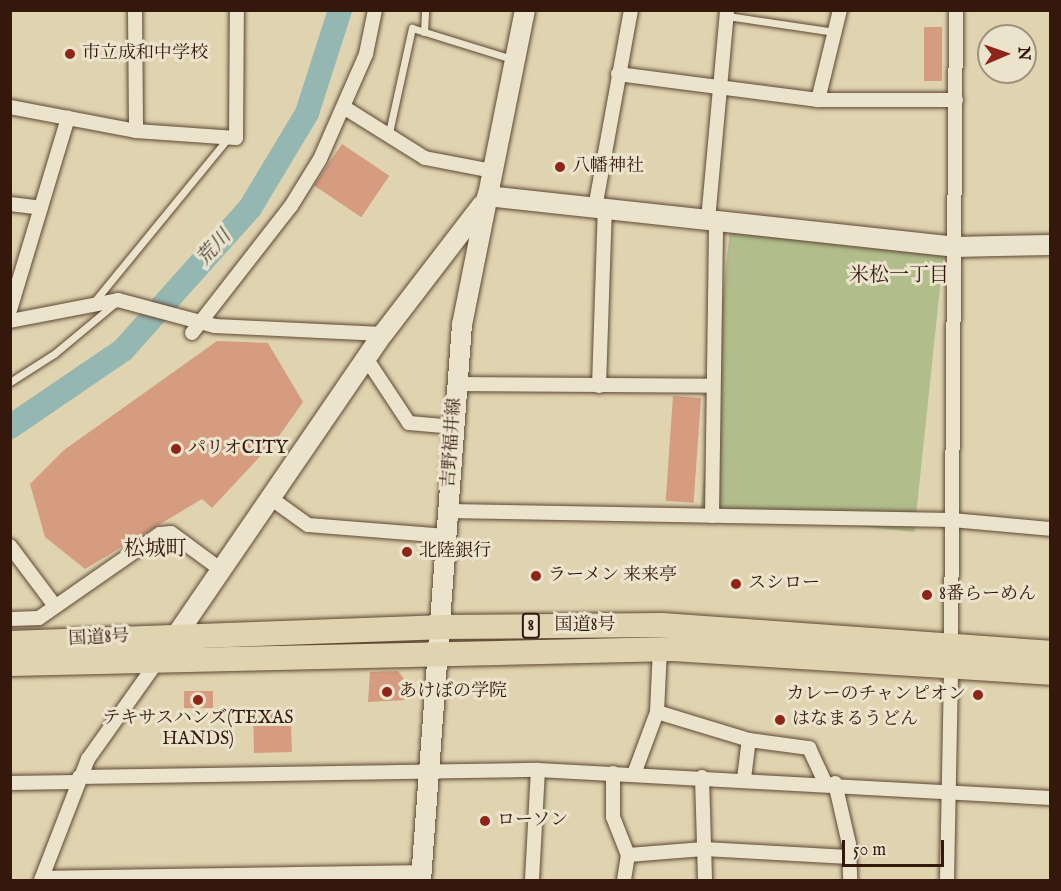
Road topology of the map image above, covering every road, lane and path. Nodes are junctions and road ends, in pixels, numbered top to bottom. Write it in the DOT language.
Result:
graph roads {
  1 [pos="135,10"];
  2 [pos="237,10"];
  3 [pos="375,10"];
  4 [pos="425,10"];
  5 [pos="525,10"];
  6 [pos="630,10"];
  7 [pos="840,10"];
  8 [pos="957,10"];
  9 [pos="727,13"];
  10 [pos="424,32"];
  11 [pos="835,32"];
  12 [pos="514,60"];
  13 [pos="618,74"];
  14 [pos="722,90"];
  15 [pos="818,100"];
  16 [pos="956,100"];
  17 [pos="10,107"];
  18 [pos="345,108"];
  19 [pos="68,118"];
  20 [pos="136,131"];
  21 [pos="388,136"];
  22 [pos="227,139"];
  23 [pos="492,171"];
  24 [pos="486,199"];
  25 [pos="10,204"];
  26 [pos="41,208"];
  27 [pos="600,209"];
  28 [pos="712,221"];
  29 [pos="1050,245"];
  30 [pos="954,247"];
  31 [pos="118,300"];
  32 [pos="93,303"];
  33 [pos="10,310"];
  34 [pos="10,321"];
  35 [pos="196,324"];
  36 [pos="383,334"];
  37 [pos="366,358"];
  38 [pos="10,382"];
  39 [pos="457,384"];
  40 [pos="599,386"];
  41 [pos="713,387"];
  42 [pos="454,427"];
  43 [pos="269,497"];
  44 [pos="449,511"];
  45 [pos="712,516"];
  46 [pos="952,520"];
  47 [pos="1050,529"];
  48 [pos="447,536"];
  49 [pos="10,546"];
  50 [pos="220,569"];
  51 [pos="55,606"];
  52 [pos="10,619"];
  53 [pos="439,627"];
  54 [pos="176,636"];
  55 [pos="10,643"];
  56 [pos="660,650"];
  57 [pos="437,653"];
  58 [pos="951,653"];
  59 [pos="1050,653"];
  60 [pos="160,658"];
  61 [pos="10,664"];
  62 [pos="1050,673"];
  63 [pos="657,712"];
  64 [pos="749,740"];
  65 [pos="538,770"];
  66 [pos="429,771"];
  67 [pos="614,773"];
  68 [pos="634,774"];
  69 [pos="702,777"];
  70 [pos="744,779"];
  71 [pos="78,780"];
  72 [pos="10,783"];
  73 [pos="830,783"];
  74 [pos="948,790"];
  75 [pos="1050,798"];
  76 [pos="704,849"];
  77 [pos="628,855"];
  78 [pos="849,857"];
  79 [pos="421,876"];
  80 [pos="272,877"];
  81 [pos="163,878"];
  82 [pos="42,879"];
  83 [pos="532,880"];
  84 [pos="624,880"];
  85 [pos="705,880"];
  86 [pos="850,880"];
  87 [pos="947,880"];
  1 -- 20 [label="street"];
  2 -- 22 [label="street"];
  3 -- 18 [label="street"];
  4 -- 10 [label="lane"];
  5 -- 12 [label="street, 吉野福井線"];
  6 -- 13 [label="street"];
  7 -- 11 [label="street"];
  8 -- 16 [label="street"];
  9 -- 11 [label="lane"];
  9 -- 14 [label="street"];
  10 -- 12 [label="lane"];
  10 -- 21 [label="lane"];
  11 -- 15 [label="street"];
  12 -- 23 [label="street, 吉野福井線"];
  13 -- 14 [label="street"];
  13 -- 27 [label="street"];
  14 -- 15 [label="street"];
  14 -- 28 [label="street"];
  15 -- 16 [label="street"];
  16 -- 30 [label="street"];
  17 -- 19 [label="street"];
  18 -- 21 [label="street"];
  18 -- 35 [label="street"];
  19 -- 20 [label="street"];
  19 -- 26 [label="street"];
  20 -- 22 [label="street"];
  21 -- 23 [label="street"];
  22 -- 32 [label="lane"];
  23 -- 24 [label="street, 吉野福井線"];
  24 -- 27 [label="street"];
  24 -- 36 [label="street"];
  24 -- 39 [label="street, 吉野福井線"];
  25 -- 26 [label="street"];
  26 -- 33 [label="street"];
  27 -- 28 [label="street"];
  27 -- 40 [label="street"];
  28 -- 30 [label="street"];
  28 -- 41 [label="street"];
  29 -- 30 [label="street"];
  30 -- 46 [label="street"];
  31 -- 32 [label="street"];
  31 -- 35 [label="street"];
  31 -- 38 [label="lane"];
  32 -- 34 [label="street"];
  35 -- 36 [label="street"];
  36 -- 37 [label="street"];
  37 -- 42 [label="street"];
  37 -- 43 [label="street"];
  39 -- 40 [label="street"];
  39 -- 42 [label="street, 吉野福井線"];
  40 -- 41 [label="street"];
  41 -- 45 [label="street"];
  42 -- 44 [label="street, 吉野福井線"];
  43 -- 48 [label="street"];
  43 -- 50 [label="street"];
  44 -- 45 [label="street"];
  44 -- 48 [label="street, 吉野福井線"];
  45 -- 46 [label="street"];
  46 -- 47 [label="street"];
  46 -- 58 [label="street"];
  48 -- 53 [label="street, 吉野福井線"];
  49 -- 51 [label="street"];
  50 -- 51 [label="street"];
  50 -- 54 [label="street"];
  51 -- 52 [label="street"];
  53 -- 54 [label="highway, 国道8号 / 8"];
  53 -- 57 [label="street, 吉野福井線"];
  53 -- 58 [label="highway, 国道8号 / 8"];
  54 -- 55 [label="highway, 国道8号 / 8"];
  54 -- 60 [label="street"];
  56 -- 57 [label="highway, 国道8号 / 8"];
  56 -- 58 [label="highway, 国道8号 / 8"];
  56 -- 63 [label="street"];
  57 -- 60 [label="highway, 国道8号 / 8"];
  57 -- 66 [label="street, 吉野福井線"];
  58 -- 59 [label="highway, 国道8号 / 8"];
  58 -- 62 [label="highway, 国道8号 / 8"];
  58 -- 74 [label="street"];
  60 -- 61 [label="highway, 国道8号 / 8"];
  60 -- 71 [label="street"];
  63 -- 64 [label="street"];
  63 -- 68 [label="street"];
  64 -- 70 [label="street"];
  64 -- 73 [label="street"];
  65 -- 66 [label="street"];
  65 -- 67 [label="street"];
  65 -- 83 [label="street"];
  66 -- 71 [label="street"];
  66 -- 79 [label="street, 吉野福井線"];
  67 -- 68 [label="street"];
  67 -- 77 [label="street"];
  68 -- 69 [label="street"];
  69 -- 70 [label="street"];
  69 -- 76 [label="street"];
  70 -- 73 [label="street"];
  71 -- 72 [label="street"];
  71 -- 82 [label="street"];
  73 -- 74 [label="street"];
  73 -- 78 [label="street"];
  74 -- 75 [label="street"];
  74 -- 87 [label="street"];
  76 -- 77 [label="street"];
  76 -- 78 [label="street"];
  76 -- 85 [label="street"];
  77 -- 84 [label="street"];
  78 -- 86 [label="street"];
  79 -- 80 [label="street"];
  80 -- 81 [label="street"];
  81 -- 82 [label="street"];
}
